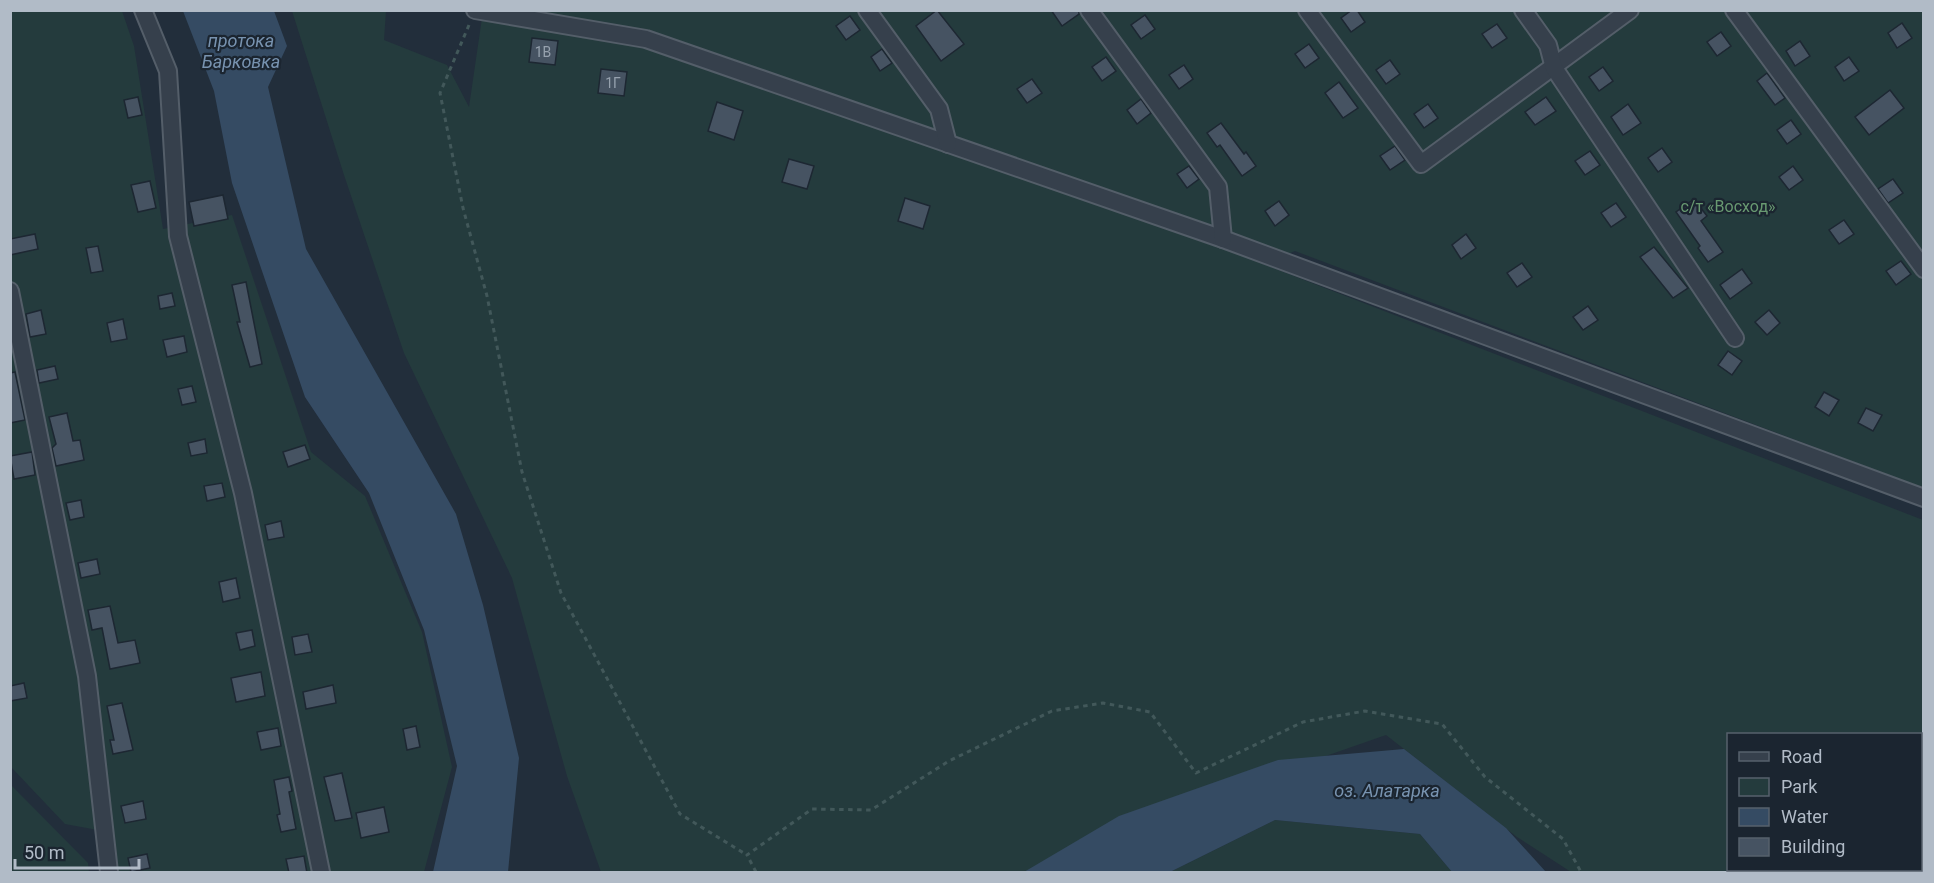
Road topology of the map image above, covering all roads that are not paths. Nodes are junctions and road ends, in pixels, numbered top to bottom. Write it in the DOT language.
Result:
graph roads {
  1 [pos="143,10"];
  2 [pos="867,10"];
  3 [pos="1089,10"];
  4 [pos="1307,10"];
  5 [pos="1523,10"];
  6 [pos="1630,10"];
  7 [pos="1734,10"];
  8 [pos="475,11"];
  9 [pos="1554,68"];
  10 [pos="948,144"];
  11 [pos="1223,239"];
  12 [pos="1923,269"];
  13 [pos="10,291"];
  14 [pos="1735,338"];
  15 [pos="1923,498"];
  16 [pos="109,873"];
  17 [pos="321,873"];
  1 -- 17 [label="street"];
  2 -- 10 [label="street"];
  3 -- 11 [label="street"];
  4 -- 9 [label="street"];
  5 -- 9 [label="street"];
  6 -- 9 [label="street"];
  7 -- 12 [label="street"];
  8 -- 10 [label="street"];
  9 -- 14 [label="street"];
  10 -- 11 [label="street"];
  11 -- 15 [label="street"];
  13 -- 16 [label="street"];
}
